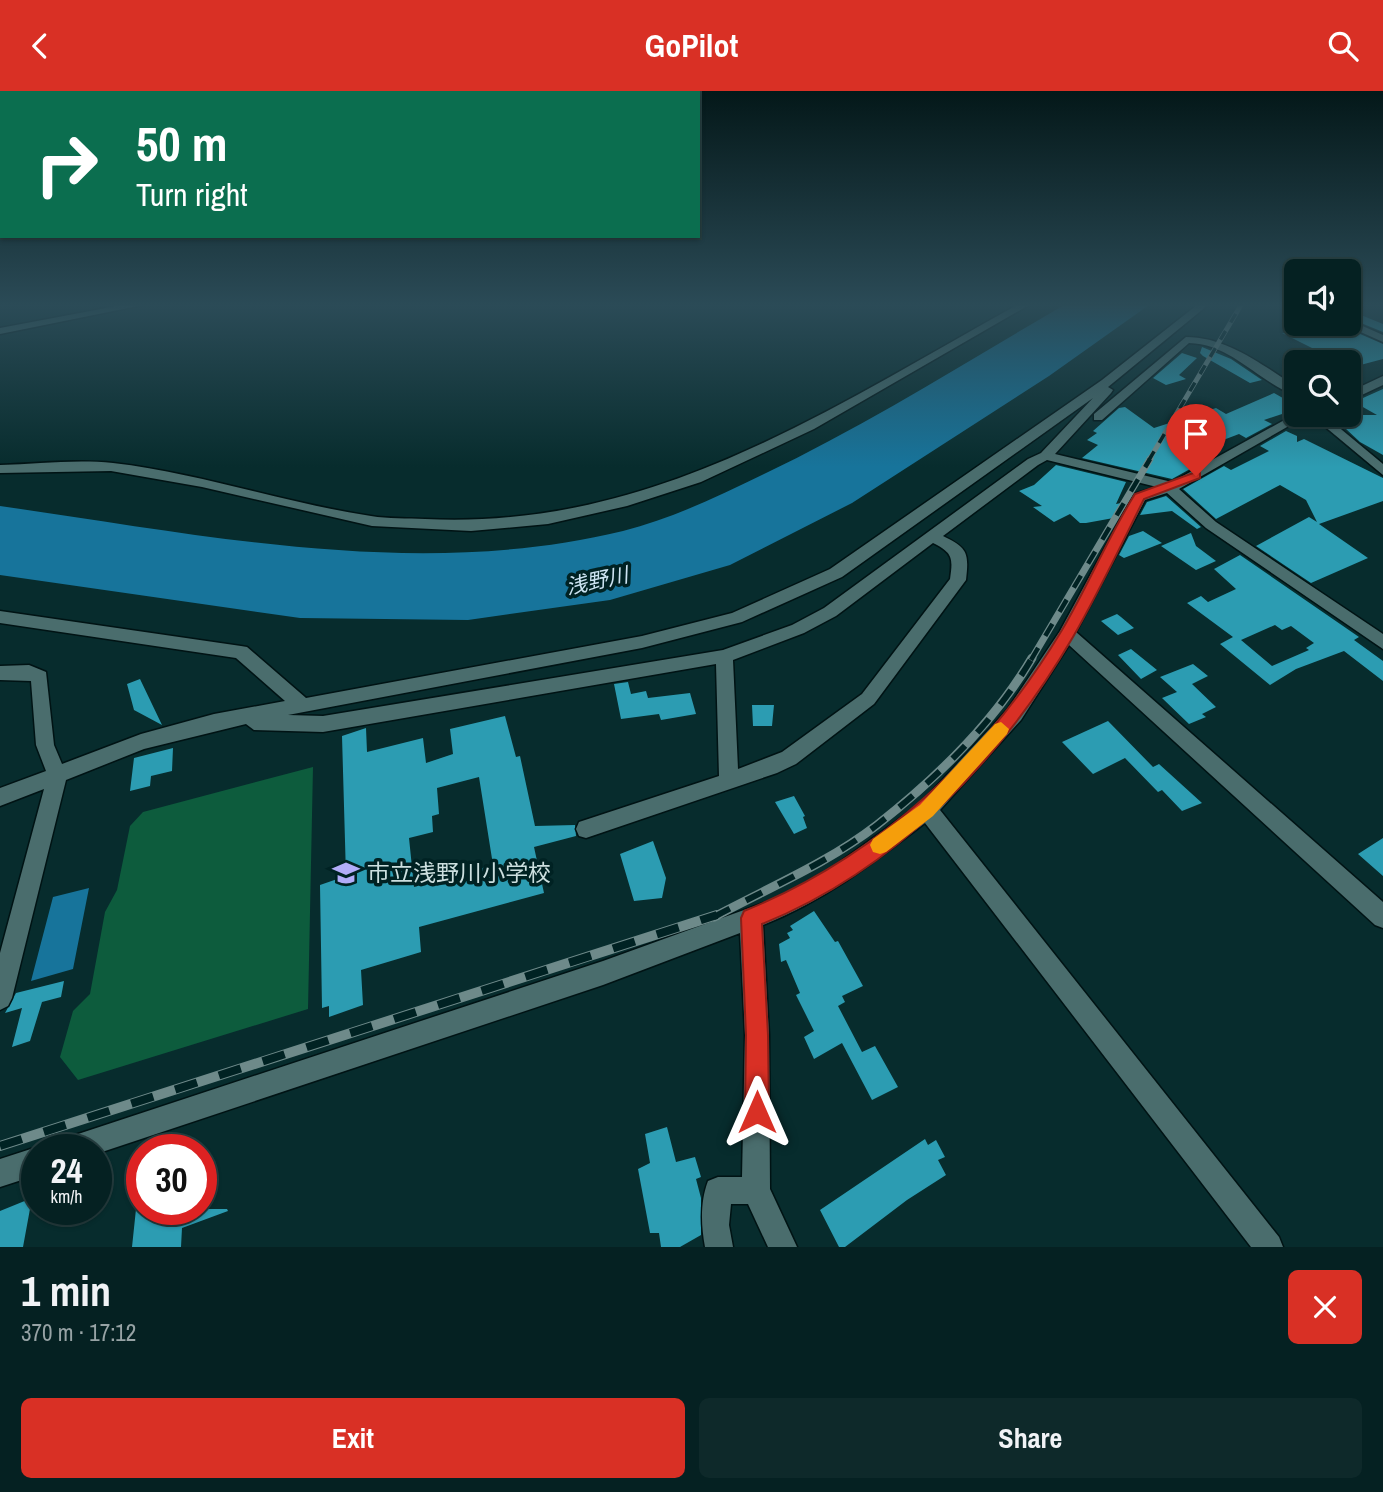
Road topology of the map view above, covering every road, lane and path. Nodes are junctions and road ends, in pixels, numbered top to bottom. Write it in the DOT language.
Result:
graph roads {
  1 [pos="928,359"];
  2 [pos="1136,359"];
  3 [pos="1163,359"];
  4 [pos="1241,359"];
  5 [pos="1383,380"];
  6 [pos="1106,383"];
  7 [pos="1284,384"];
  8 [pos="1361,391"];
  9 [pos="1284,426"];
  10 [pos="1331,427"];
  11 [pos="1049,457"];
  12 [pos="0,469"];
  13 [pos="1383,471"];
  14 [pos="1167,485"];
  15 [pos="934,537"];
  16 [pos="0,617"];
  17 [pos="1068,634"];
  18 [pos="1383,643"];
  19 [pos="724,656"];
  20 [pos="0,673"];
  21 [pos="303,706"];
  22 [pos="214,722"];
  23 [pos="57,775"];
  24 [pos="729,782"];
  25 [pos="0,797"];
  26 [pos="927,810"];
  27 [pos="586,829"];
  28 [pos="1383,917"];
  29 [pos="751,918"];
  30 [pos="0,998"];
  31 [pos="112,1136"];
  32 [pos="21,1166"];
  33 [pos="0,1173"];
  34 [pos="756,1191"];
  35 [pos="719,1247"];
  36 [pos="783,1247"];
  37 [pos="1269,1247"];
  1 -- 12 [label="street"];
  2 -- 6 [label="street"];
  3 -- 11 [label="street"];
  4 -- 7 [label="street"];
  5 -- 8 [label="street"];
  6 -- 11 [label="street"];
  6 -- 21 [label="street"];
  9 -- 14 [label="street"];
  10 -- 13 [label="street"];
  11 -- 14 [label="street"];
  11 -- 15 [label="street"];
  14 -- 17 [label="street"];
  14 -- 18 [label="street"];
  15 -- 19 [label="street"];
  15 -- 24 [label="street"];
  16 -- 21 [label="street"];
  17 -- 26 [label="street"];
  17 -- 28 [label="street"];
  19 -- 22 [label="street"];
  19 -- 24 [label="street"];
  20 -- 23 [label="street"];
  21 -- 22 [label="street"];
  22 -- 23 [label="street"];
  23 -- 25 [label="street"];
  23 -- 30 [label="street"];
  24 -- 27 [label="street"];
  26 -- 29 [label="street"];
  26 -- 37 [label="street"];
  29 -- 31 [label="street"];
  29 -- 34 [label="street"];
  32 -- 33 [label="street"];
  34 -- 35 [label="street"];
  34 -- 36 [label="street"];
}
